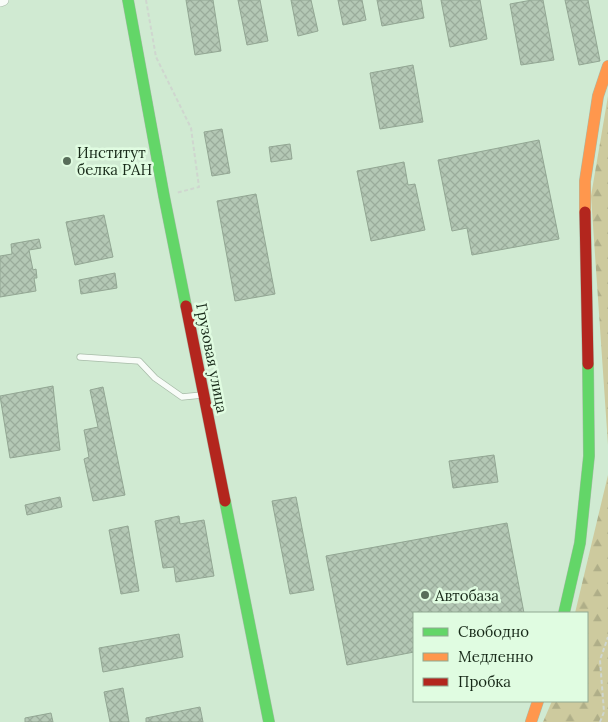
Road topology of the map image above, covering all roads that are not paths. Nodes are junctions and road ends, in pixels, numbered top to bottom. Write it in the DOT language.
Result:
graph roads {
  1 [pos="128,0"];
  2 [pos="608,66"];
  3 [pos="80,357"];
  4 [pos="204,395"];
  5 [pos="564,612"];
  6 [pos="538,702"];
  7 [pos="270,722"];
  8 [pos="531,722"];
  1 -- 4 [label="street, Грузовая улица"];
  2 -- 5 [label="street"];
  3 -- 4 [label="lane"];
  4 -- 7 [label="street, Грузовая улица"];
  6 -- 8 [label="street"];
}
